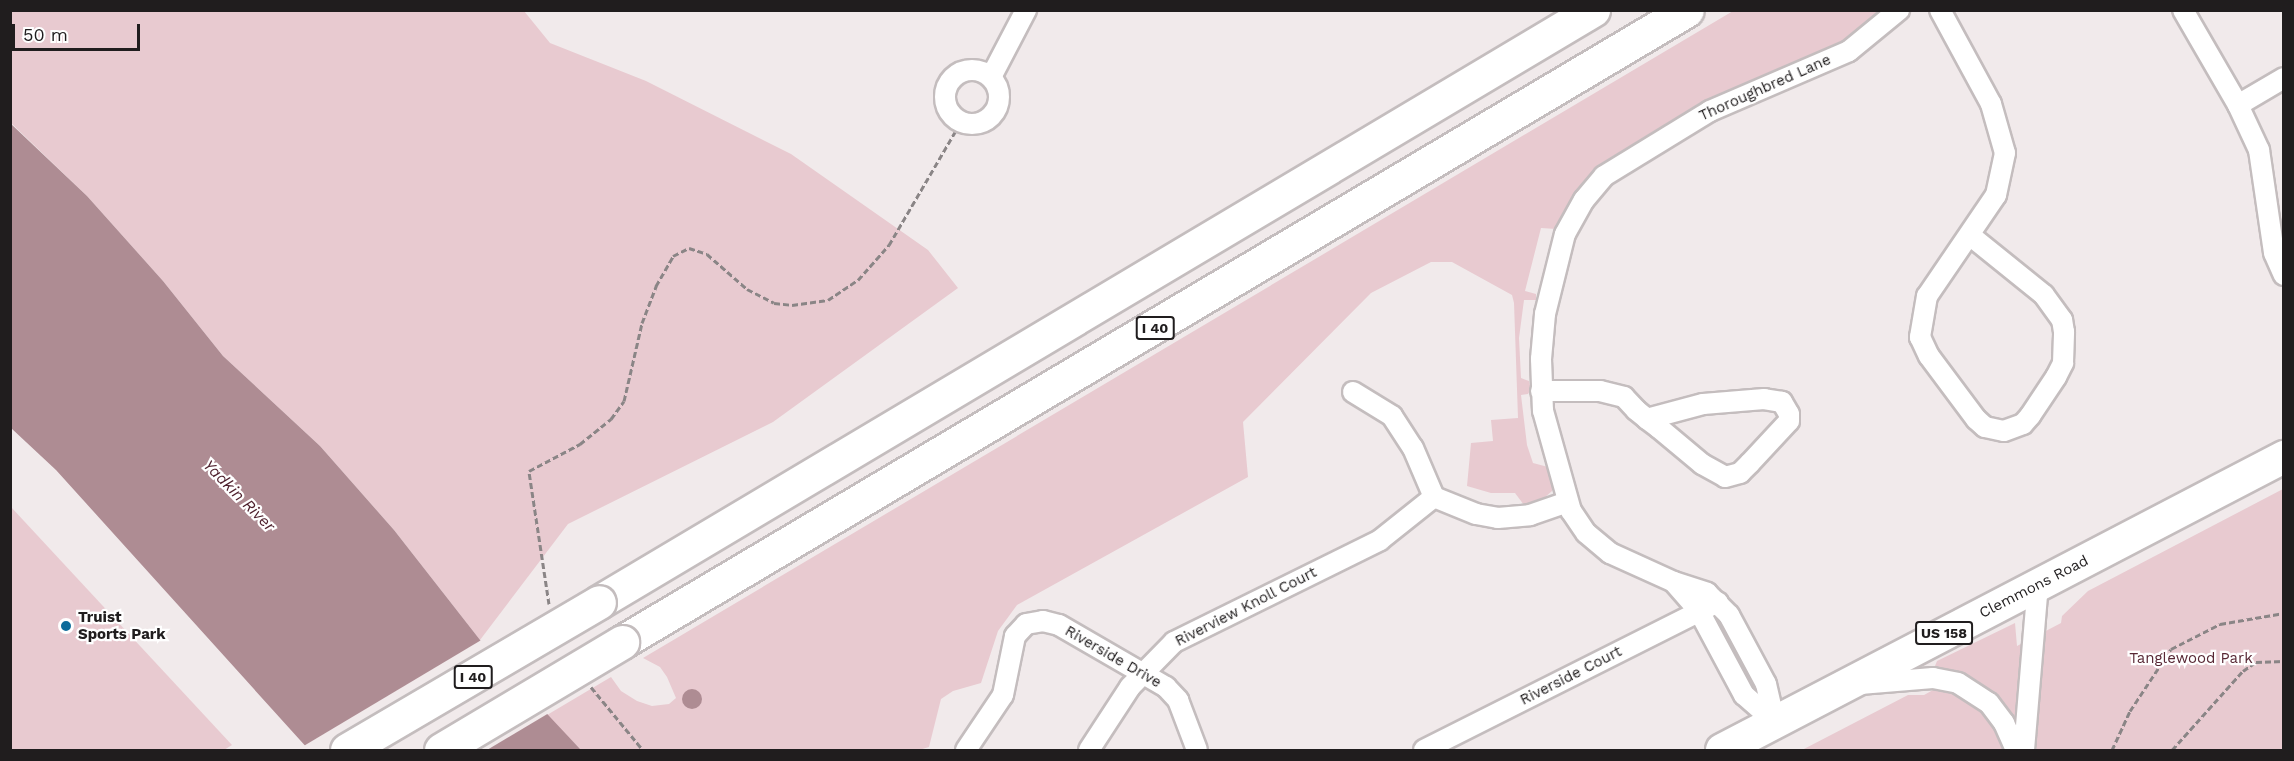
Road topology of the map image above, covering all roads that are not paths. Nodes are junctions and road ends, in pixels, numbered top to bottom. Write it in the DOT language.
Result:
graph roads {
  1 [pos="1026,10"];
  2 [pos="1593,10"];
  3 [pos="1687,10"];
  4 [pos="1899,10"];
  5 [pos="1940,10"];
  6 [pos="2183,10"];
  7 [pos="991,77"];
  8 [pos="2283,78"];
  9 [pos="2238,105"];
  10 [pos="1971,236"];
  11 [pos="2283,275"];
  12 [pos="1353,392"];
  13 [pos="1542,392"];
  14 [pos="1647,419"];
  15 [pos="2283,457"];
  16 [pos="1434,497"];
  17 [pos="1567,502"];
  18 [pos="1674,582"];
  19 [pos="2038,584"];
  20 [pos="1718,602"];
  21 [pos="1699,611"];
  22 [pos="1142,672"];
  23 [pos="1851,684"];
  24 [pos="1775,722"];
  25 [pos="347,750"];
  26 [pos="441,750"];
  27 [pos="966,750"];
  28 [pos="1089,750"];
  29 [pos="1197,750"];
  30 [pos="1424,750"];
  31 [pos="1722,750"];
  32 [pos="2016,750"];
  33 [pos="2024,750"];
  1 -- 7 [label="street"];
  2 -- 25 [label="highway, I 40, bridge"];
  3 -- 26 [label="highway, I 40, bridge"];
  4 -- 13 [label="street, Thoroughbred Lane"];
  5 -- 10 [label="street"];
  6 -- 9 [label="street"];
  7 -- 7 [label="street"];
  8 -- 9 [label="street"];
  9 -- 11 [label="street"];
  10 -- 10 [label="street"];
  12 -- 16 [label="street"];
  13 -- 14 [label="street"];
  13 -- 17 [label="street, Thoroughbred Lane"];
  14 -- 14 [label="street"];
  15 -- 19 [label="main road, Clemmons Road / US 158"];
  16 -- 17 [label="street"];
  16 -- 22 [label="street, Riverview Knoll Court"];
  17 -- 18 [label="street, Thoroughbred Lane"];
  18 -- 20 [label="street"];
  18 -- 21 [label="street, Thoroughbred Lane"];
  19 -- 23 [label="main road, Clemmons Road / US 158"];
  19 -- 33 [label="street"];
  20 -- 21 [label="street, Riverside Court"];
  20 -- 24 [label="street"];
  21 -- 24 [label="street, Thoroughbred Lane"];
  21 -- 30 [label="street, Riverside Court"];
  22 -- 27 [label="street, Riverside Drive"];
  22 -- 28 [label="street, Riverview Knoll Court"];
  22 -- 29 [label="street, Riverside Drive"];
  23 -- 24 [label="main road, Clemmons Road / US 158"];
  23 -- 32 [label="street"];
  24 -- 31 [label="main road, Clemmons Road / US 158"];
}
